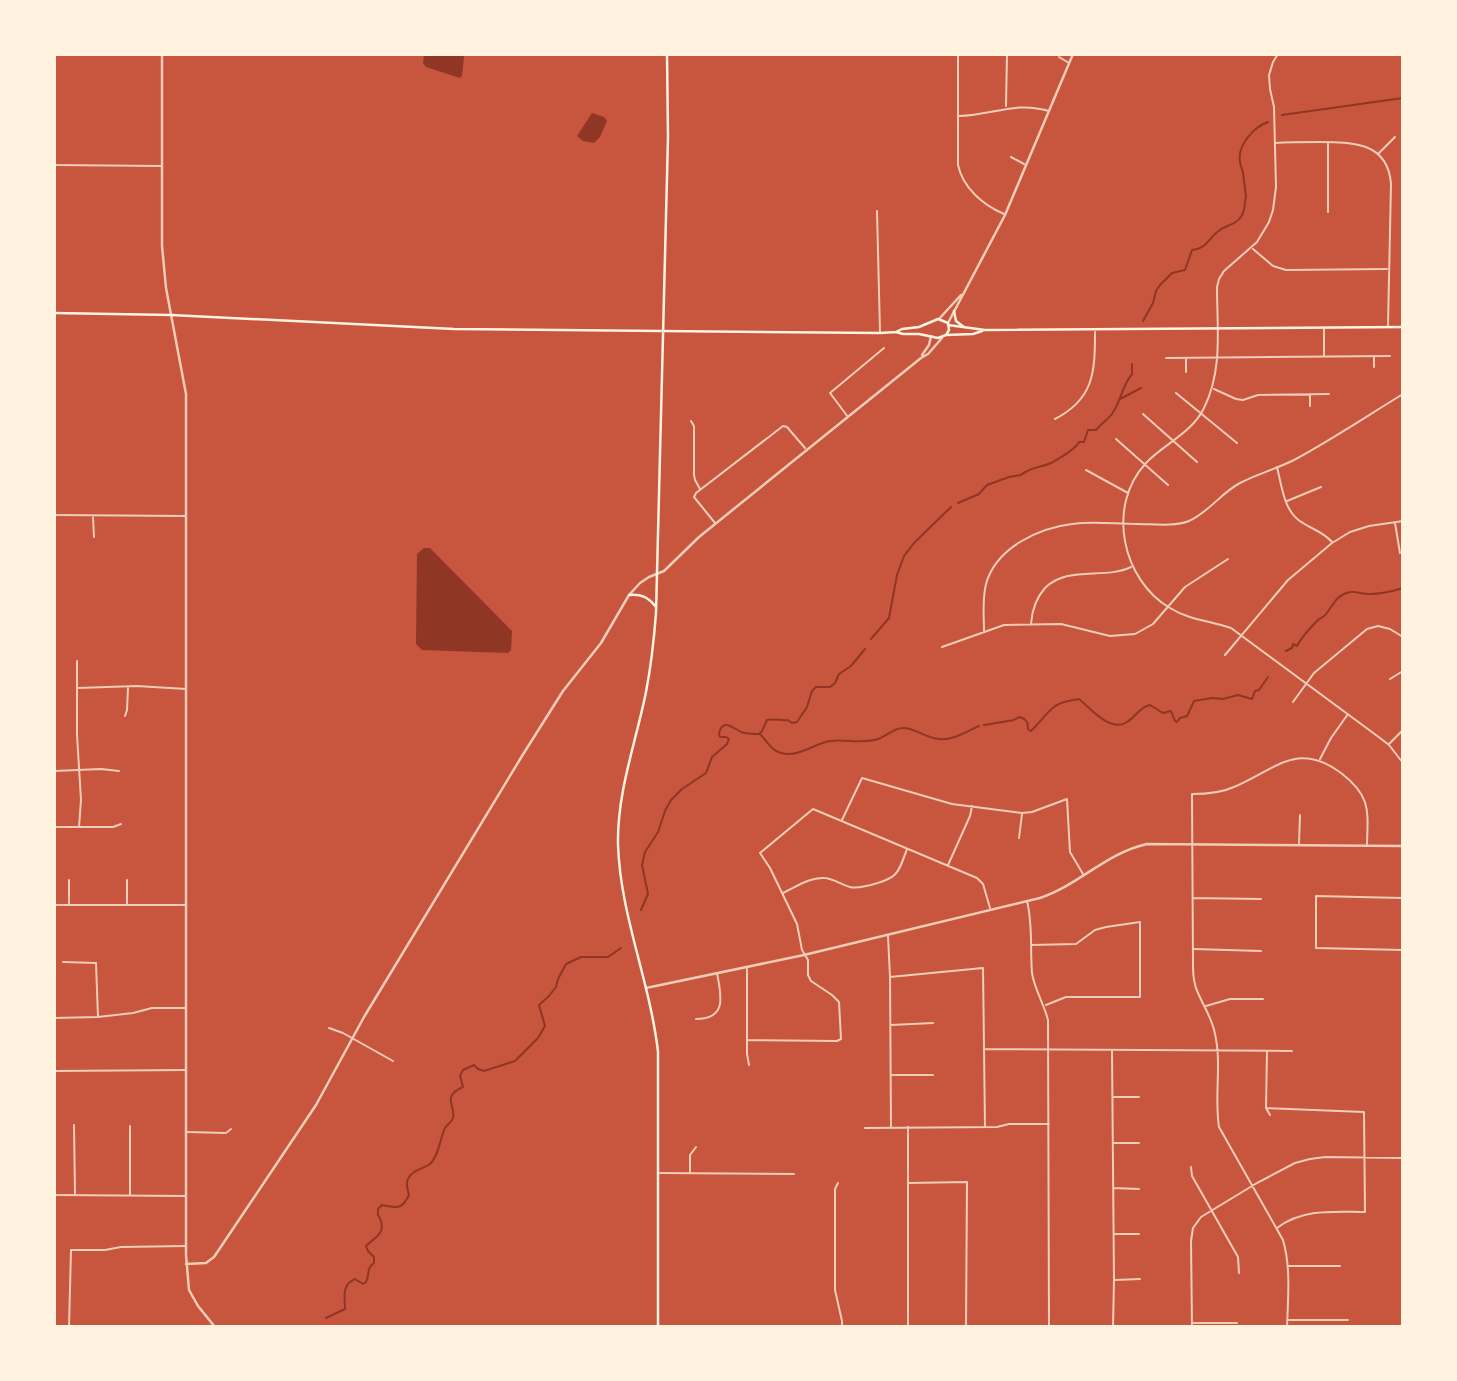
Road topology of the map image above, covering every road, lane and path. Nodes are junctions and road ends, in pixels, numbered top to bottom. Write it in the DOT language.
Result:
graph roads {
  1 [pos="162,54"];
  2 [pos="667,54"];
  3 [pos="958,54"];
  4 [pos="1007,54"];
  5 [pos="1073,54"];
  6 [pos="1278,54"];
  7 [pos="1059,57"];
  8 [pos="1069,62"];
  9 [pos="1006,108"];
  10 [pos="1049,111"];
  11 [pos="958,116"];
  12 [pos="1395,137"];
  13 [pos="1328,142"];
  14 [pos="1275,143"];
  15 [pos="1378,154"];
  16 [pos="1012,158"];
  17 [pos="54,165"];
  18 [pos="1025,165"];
  19 [pos="162,166"];
  20 [pos="877,211"];
  21 [pos="1328,212"];
  22 [pos="1005,215"];
  23 [pos="1252,248"];
  24 [pos="1389,268"];
  25 [pos="963,293"];
  26 [pos="954,311"];
  27 [pos="54,313"];
  28 [pos="171,315"];
  29 [pos="938,319"];
  30 [pos="928,324"];
  31 [pos="948,324"];
  32 [pos="1388,327"];
  33 [pos="1403,327"];
  34 [pos="967,328"];
  35 [pos="1324,328"];
  36 [pos="1217,329"];
  37 [pos="985,330"];
  38 [pos="1095,330"];
  39 [pos="662,332"];
  40 [pos="896,332"];
  41 [pos="880,333"];
  42 [pos="929,333"];
  43 [pos="944,336"];
  44 [pos="884,348"];
  45 [pos="1324,356"];
  46 [pos="1374,356"];
  47 [pos="1390,356"];
  48 [pos="921,358"];
  49 [pos="1166,358"];
  50 [pos="1186,358"];
  51 [pos="1218,358"];
  52 [pos="1374,368"];
  53 [pos="1186,372"];
  54 [pos="1213,389"];
  55 [pos="1176,393"];
  56 [pos="1329,394"];
  57 [pos="1403,394"];
  58 [pos="1310,395"];
  59 [pos="1310,406"];
  60 [pos="1143,414"];
  61 [pos="1201,414"];
  62 [pos="849,417"];
  63 [pos="1055,419"];
  64 [pos="691,421"];
  65 [pos="1116,439"];
  66 [pos="1173,441"];
  67 [pos="1237,443"];
  68 [pos="807,450"];
  69 [pos="1197,462"];
  70 [pos="1144,465"];
  71 [pos="1277,467"];
  72 [pos="1086,470"];
  73 [pos="1168,485"];
  74 [pos="1321,487"];
  75 [pos="701,490"];
  76 [pos="1129,494"];
  77 [pos="1286,502"];
  78 [pos="54,515"];
  79 [pos="93,516"];
  80 [pos="187,516"];
  81 [pos="1403,521"];
  82 [pos="1395,522"];
  83 [pos="715,524"];
  84 [pos="1124,525"];
  85 [pos="94,537"];
  86 [pos="1332,543"];
  87 [pos="1400,553"];
  88 [pos="1228,559"];
  89 [pos="1132,567"];
  90 [pos="657,574"];
  91 [pos="629,595"];
  92 [pos="656,607"];
  93 [pos="1168,607"];
  94 [pos="1031,624"];
  95 [pos="984,632"];
  96 [pos="1241,636"];
  97 [pos="1403,637"];
  98 [pos="942,647"];
  99 [pos="1225,655"];
  100 [pos="77,661"];
  101 [pos="1403,671"];
  102 [pos="1390,679"];
  103 [pos="1307,683"];
  104 [pos="128,687"];
  105 [pos="76,688"];
  106 [pos="186,689"];
  107 [pos="1293,702"];
  108 [pos="1348,714"];
  109 [pos="125,716"];
  110 [pos="1403,730"];
  111 [pos="1389,744"];
  112 [pos="1320,760"];
  113 [pos="1403,763"];
  114 [pos="79,770"];
  115 [pos="54,771"];
  116 [pos="119,771"];
  117 [pos="972,806"];
  118 [pos="1022,813"];
  119 [pos="1300,815"];
  120 [pos="841,821"];
  121 [pos="121,824"];
  122 [pos="54,827"];
  123 [pos="79,827"];
  124 [pos="1019,838"];
  125 [pos="1192,844"];
  126 [pos="1299,845"];
  127 [pos="1367,846"];
  128 [pos="1403,846"];
  129 [pos="907,849"];
  130 [pos="948,866"];
  131 [pos="1083,876"];
  132 [pos="69,880"];
  133 [pos="127,880"];
  134 [pos="783,894"];
  135 [pos="1192,898"];
  136 [pos="1403,898"];
  137 [pos="1261,899"];
  138 [pos="1027,901"];
  139 [pos="54,905"];
  140 [pos="69,905"];
  141 [pos="127,905"];
  142 [pos="186,905"];
  143 [pos="991,910"];
  144 [pos="888,935"];
  145 [pos="1031,945"];
  146 [pos="1192,949"];
  147 [pos="1261,950"];
  148 [pos="1403,950"];
  149 [pos="804,955"];
  150 [pos="63,962"];
  151 [pos="747,966"];
  152 [pos="717,972"];
  153 [pos="890,976"];
  154 [pos="646,988"];
  155 [pos="1262,999"];
  156 [pos="1045,1005"];
  157 [pos="1205,1007"];
  158 [pos="186,1008"];
  159 [pos="99,1017"];
  160 [pos="54,1018"];
  161 [pos="696,1019"];
  162 [pos="933,1023"];
  163 [pos="890,1025"];
  164 [pos="329,1028"];
  165 [pos="352,1038"];
  166 [pos="747,1040"];
  167 [pos="984,1049"];
  168 [pos="1048,1049"];
  169 [pos="1111,1049"];
  170 [pos="1217,1050"];
  171 [pos="1266,1051"];
  172 [pos="1292,1051"];
  173 [pos="394,1061"];
  174 [pos="750,1065"];
  175 [pos="186,1070"];
  176 [pos="54,1071"];
  177 [pos="891,1075"];
  178 [pos="933,1075"];
  179 [pos="1112,1097"];
  180 [pos="1139,1097"];
  181 [pos="1266,1108"];
  182 [pos="1270,1115"];
  183 [pos="1049,1124"];
  184 [pos="74,1125"];
  185 [pos="130,1126"];
  186 [pos="985,1127"];
  187 [pos="865,1128"];
  188 [pos="891,1128"];
  189 [pos="908,1128"];
  190 [pos="232,1129"];
  191 [pos="186,1132"];
  192 [pos="1113,1143"];
  193 [pos="1139,1143"];
  194 [pos="696,1147"];
  195 [pos="1364,1158"];
  196 [pos="1403,1158"];
  197 [pos="1191,1167"];
  198 [pos="659,1173"];
  199 [pos="690,1173"];
  200 [pos="794,1174"];
  201 [pos="838,1183"];
  202 [pos="908,1183"];
  203 [pos="1252,1186"];
  204 [pos="1113,1188"];
  205 [pos="1139,1189"];
  206 [pos="54,1195"];
  207 [pos="75,1195"];
  208 [pos="130,1196"];
  209 [pos="186,1196"];
  210 [pos="1212,1210"];
  211 [pos="1277,1228"];
  212 [pos="1114,1234"];
  213 [pos="1139,1234"];
  214 [pos="186,1246"];
  215 [pos="186,1264"];
  216 [pos="1287,1266"];
  217 [pos="1340,1266"];
  218 [pos="1239,1273"];
  219 [pos="1140,1279"];
  220 [pos="1114,1280"];
  221 [pos="1288,1320"];
  222 [pos="1348,1320"];
  223 [pos="1237,1324"];
  224 [pos="1192,1325"];
  225 [pos="69,1327"];
  226 [pos="215,1327"];
  227 [pos="658,1327"];
  228 [pos="842,1327"];
  229 [pos="908,1327"];
  230 [pos="966,1327"];
  231 [pos="1049,1327"];
  232 [pos="1113,1327"];
  233 [pos="1287,1327"];
  1 -- 19 [label="street"];
  2 -- 39 [label="main road"];
  3 -- 11 [label="street"];
  4 -- 9 [label="street"];
  5 -- 8 [label="street"];
  6 -- 14 [label="street"];
  7 -- 8 [label="street"];
  8 -- 10 [label="street"];
  9 -- 10 [label="street"];
  9 -- 11 [label="street"];
  10 -- 18 [label="street"];
  11 -- 22 [label="street"];
  12 -- 15 [label="street"];
  13 -- 14 [label="street"];
  13 -- 15 [label="street"];
  13 -- 21 [label="street"];
  14 -- 23 [label="street"];
  15 -- 24 [label="street"];
  16 -- 18 [label="street"];
  17 -- 19 [label="street"];
  18 -- 22 [label="street"];
  19 -- 28 [label="street"];
  20 -- 41 [label="street"];
  22 -- 25 [label="street"];
  23 -- 24 [label="street"];
  23 -- 36 [label="street"];
  24 -- 32 [label="street"];
  25 -- 26 [label="street"];
  25 -- 29 [label="street"];
  26 -- 31 [label="street"];
  26 -- 34 [label="main road"];
  27 -- 28 [label="main road"];
  28 -- 39 [label="main road"];
  28 -- 80 [label="street"];
  29 -- 30 [label="main road"];
  29 -- 31 [label="main road"];
  30 -- 40 [label="main road"];
  30 -- 42 [label="main road"];
  31 -- 34 [label="main road"];
  31 -- 43 [label="main road"];
  32 -- 33 [label="main road"];
  32 -- 35 [label="main road"];
  34 -- 37 [label="main road"];
  35 -- 36 [label="main road"];
  35 -- 45 [label="street"];
  36 -- 38 [label="main road"];
  36 -- 51 [label="street"];
  37 -- 38 [label="main road"];
  37 -- 43 [label="main road"];
  38 -- 63 [label="street"];
  39 -- 41 [label="main road"];
  39 -- 90 [label="main road"];
  40 -- 41 [label="main road"];
  40 -- 42 [label="main road"];
  42 -- 43 [label="main road"];
  42 -- 48 [label="street"];
  43 -- 48 [label="street"];
  44 -- 62 [label="street"];
  45 -- 46 [label="street"];
  45 -- 51 [label="street"];
  46 -- 47 [label="street"];
  46 -- 52 [label="street"];
  48 -- 62 [label="street"];
  49 -- 50 [label="street"];
  50 -- 51 [label="street"];
  50 -- 53 [label="street"];
  51 -- 54 [label="street"];
  54 -- 58 [label="street"];
  54 -- 61 [label="street"];
  55 -- 61 [label="street"];
  56 -- 58 [label="street"];
  57 -- 71 [label="street"];
  58 -- 59 [label="street"];
  60 -- 66 [label="street"];
  61 -- 66 [label="street"];
  61 -- 67 [label="street"];
  62 -- 68 [label="street"];
  64 -- 75 [label="street"];
  65 -- 70 [label="street"];
  66 -- 69 [label="street"];
  66 -- 70 [label="street"];
  68 -- 75 [label="street"];
  68 -- 83 [label="street"];
  70 -- 73 [label="street"];
  70 -- 76 [label="street"];
  71 -- 77 [label="street"];
  71 -- 84 [label="street"];
  72 -- 76 [label="street"];
  74 -- 77 [label="street"];
  75 -- 83 [label="street"];
  76 -- 84 [label="street"];
  77 -- 86 [label="street"];
  78 -- 79 [label="street"];
  79 -- 80 [label="street"];
  79 -- 85 [label="street"];
  80 -- 106 [label="street"];
  81 -- 82 [label="street"];
  82 -- 86 [label="street"];
  82 -- 87 [label="street"];
  83 -- 90 [label="street"];
  84 -- 89 [label="street"];
  84 -- 95 [label="street"];
  86 -- 96 [label="street"];
  88 -- 93 [label="street"];
  89 -- 93 [label="street"];
  89 -- 94 [label="street"];
  90 -- 91 [label="street"];
  90 -- 92 [label="main road"];
  91 -- 92 [label="main road"];
  91 -- 165 [label="street"];
  92 -- 154 [label="main road"];
  93 -- 94 [label="street"];
  93 -- 96 [label="street"];
  94 -- 95 [label="street"];
  95 -- 98 [label="street"];
  96 -- 99 [label="street"];
  96 -- 103 [label="street"];
  97 -- 103 [label="street"];
  100 -- 105 [label="street"];
  101 -- 102 [label="street"];
  103 -- 107 [label="street"];
  103 -- 108 [label="street"];
  104 -- 105 [label="street"];
  104 -- 106 [label="street"];
  104 -- 109 [label="street"];
  105 -- 114 [label="street"];
  106 -- 142 [label="street"];
  108 -- 111 [label="street"];
  108 -- 112 [label="street"];
  110 -- 111 [label="street"];
  111 -- 113 [label="street"];
  112 -- 125 [label="street"];
  112 -- 127 [label="street"];
  114 -- 115 [label="street"];
  114 -- 116 [label="street"];
  114 -- 123 [label="street"];
  117 -- 118 [label="street"];
  117 -- 120 [label="street"];
  117 -- 130 [label="street"];
  118 -- 124 [label="street"];
  118 -- 131 [label="street"];
  119 -- 126 [label="street"];
  120 -- 129 [label="street"];
  120 -- 134 [label="street"];
  121 -- 123 [label="street"];
  122 -- 123 [label="street"];
  125 -- 126 [label="street"];
  125 -- 131 [label="street"];
  125 -- 135 [label="street"];
  126 -- 127 [label="street"];
  127 -- 128 [label="street"];
  129 -- 130 [label="street"];
  129 -- 134 [label="street"];
  130 -- 143 [label="street"];
  131 -- 138 [label="street"];
  132 -- 140 [label="street"];
  133 -- 141 [label="street"];
  134 -- 149 [label="street"];
  135 -- 137 [label="street"];
  135 -- 146 [label="street"];
  136 -- 148 [label="street"];
  138 -- 143 [label="street"];
  138 -- 145 [label="street"];
  139 -- 140 [label="street"];
  140 -- 141 [label="street"];
  141 -- 142 [label="street"];
  142 -- 158 [label="street"];
  143 -- 144 [label="street"];
  144 -- 149 [label="street"];
  144 -- 153 [label="street"];
  145 -- 156 [label="street"];
  145 -- 156 [label="street"];
  146 -- 147 [label="street"];
  146 -- 157 [label="street"];
  149 -- 151 [label="street"];
  149 -- 166 [label="street"];
  150 -- 159 [label="street"];
  151 -- 152 [label="street"];
  151 -- 166 [label="street"];
  152 -- 154 [label="street"];
  152 -- 161 [label="street"];
  153 -- 163 [label="street"];
  153 -- 167 [label="street"];
  154 -- 198 [label="main road"];
  155 -- 157 [label="street"];
  156 -- 168 [label="street"];
  157 -- 170 [label="street"];
  158 -- 159 [label="street"];
  158 -- 175 [label="street"];
  159 -- 160 [label="street"];
  162 -- 163 [label="street"];
  163 -- 177 [label="street"];
  164 -- 165 [label="street"];
  165 -- 173 [label="street"];
  165 -- 215 [label="street"];
  166 -- 174 [label="street"];
  167 -- 168 [label="street"];
  167 -- 186 [label="street"];
  168 -- 169 [label="street"];
  168 -- 183 [label="street"];
  169 -- 170 [label="street"];
  169 -- 179 [label="street"];
  170 -- 171 [label="street"];
  170 -- 203 [label="street"];
  171 -- 172 [label="street"];
  171 -- 181 [label="street"];
  175 -- 176 [label="street"];
  175 -- 191 [label="street"];
  177 -- 178 [label="street"];
  177 -- 188 [label="street"];
  179 -- 180 [label="street"];
  179 -- 192 [label="street"];
  181 -- 182 [label="street"];
  181 -- 195 [label="street"];
  183 -- 186 [label="street"];
  183 -- 231 [label="street"];
  184 -- 207 [label="street"];
  185 -- 208 [label="street"];
  186 -- 189 [label="street"];
  187 -- 188 [label="street"];
  188 -- 189 [label="street"];
  189 -- 202 [label="street"];
  190 -- 191 [label="street"];
  191 -- 209 [label="street"];
  192 -- 193 [label="street"];
  192 -- 204 [label="street"];
  194 -- 199 [label="street"];
  195 -- 196 [label="street"];
  195 -- 203 [label="street"];
  195 -- 211 [label="street"];
  197 -- 210 [label="street"];
  198 -- 199 [label="street"];
  198 -- 227 [label="main road"];
  199 -- 200 [label="street"];
  201 -- 228 [label="street"];
  202 -- 229 [label="street"];
  202 -- 230 [label="street"];
  203 -- 210 [label="street"];
  203 -- 211 [label="street"];
  204 -- 205 [label="street"];
  204 -- 212 [label="street"];
  206 -- 207 [label="street"];
  207 -- 208 [label="street"];
  208 -- 209 [label="street"];
  209 -- 214 [label="street"];
  210 -- 218 [label="street"];
  210 -- 224 [label="street"];
  211 -- 216 [label="street"];
  212 -- 213 [label="street"];
  212 -- 220 [label="street"];
  214 -- 215 [label="street"];
  214 -- 225 [label="street"];
  215 -- 226 [label="street"];
  216 -- 217 [label="street"];
  216 -- 221 [label="street"];
  219 -- 220 [label="street"];
  220 -- 232 [label="street"];
  221 -- 222 [label="street"];
  221 -- 233 [label="street"];
  223 -- 224 [label="street"];
}
